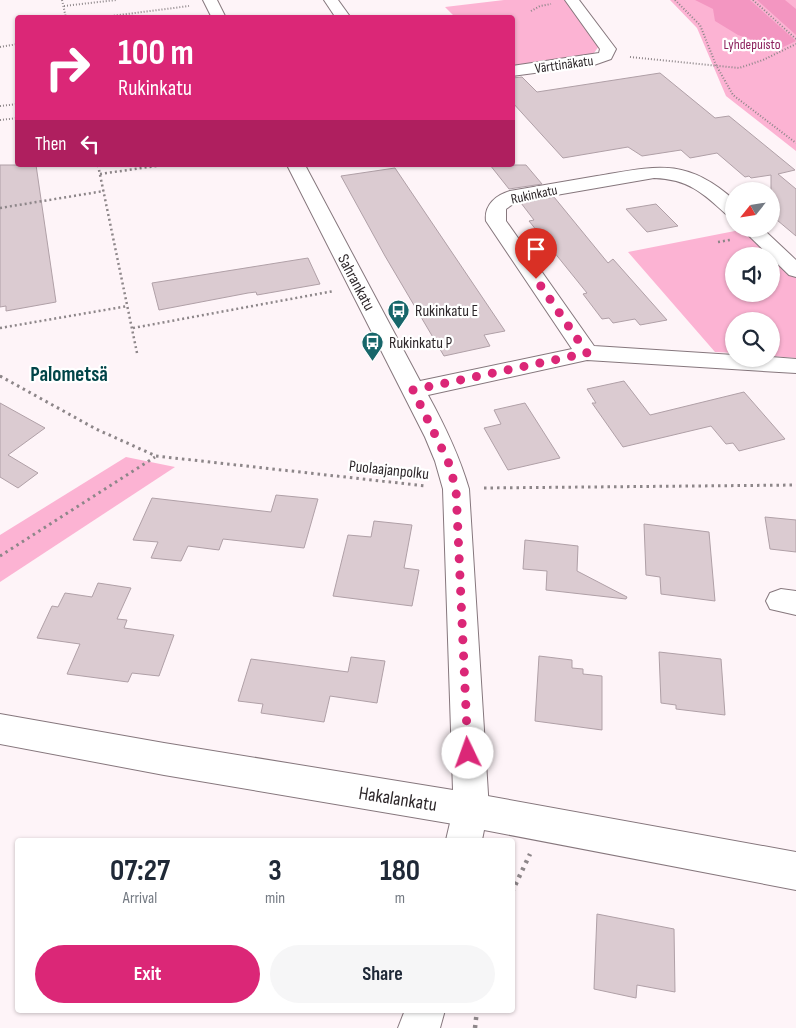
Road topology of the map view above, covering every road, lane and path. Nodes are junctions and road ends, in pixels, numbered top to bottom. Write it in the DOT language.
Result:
graph roads {
  1 [pos="62,0"];
  2 [pos="116,0"];
  3 [pos="331,0"];
  4 [pos="572,0"];
  5 [pos="675,0"];
  6 [pos="753,0"];
  7 [pos="211,2"];
  8 [pos="64,6"];
  9 [pos="66,15"];
  10 [pos="118,15"];
  11 [pos="218,15"];
  12 [pos="342,15"];
  13 [pos="796,38"];
  14 [pos="15,44"];
  15 [pos="796,44"];
  16 [pos="0,46"];
  17 [pos="606,56"];
  18 [pos="716,65"];
  19 [pos="515,71"];
  20 [pos="15,104"];
  21 [pos="0,106"];
  22 [pos="15,118"];
  23 [pos="0,120"];
  24 [pos="796,143"];
  25 [pos="98,167"];
  26 [pos="149,167"];
  27 [pos="297,167"];
  28 [pos="100,174"];
  29 [pos="104,191"];
  30 [pos="725,203"];
  31 [pos="0,208"];
  32 [pos="761,238"];
  33 [pos="796,271"];
  34 [pos="360,286"];
  35 [pos="128,306"];
  36 [pos="0,328"];
  37 [pos="133,328"];
  38 [pos="137,353"];
  39 [pos="587,353"];
  40 [pos="796,366"];
  41 [pos="0,376"];
  42 [pos="413,390"];
  43 [pos="156,456"];
  44 [pos="796,485"];
  45 [pos="456,489"];
  46 [pos="483,498"];
  47 [pos="0,556"];
  48 [pos="0,729"];
  49 [pos="468,825"];
  50 [pos="796,871"];
  51 [pos="424,1013"];
  52 [pos="477,1013"];
  53 [pos="419,1028"];
  54 [pos="475,1028"];
  1 -- 8 [label="path"];
  2 -- 8 [label="path"];
  3 -- 12 [label="street"];
  4 -- 17 [label="street, Värttinäkatu"];
  5 -- 18 [label="path"];
  6 -- 13 [label="path"];
  7 -- 10 [label="path"];
  7 -- 11 [label="street"];
  8 -- 9 [label="path"];
  14 -- 16 [label="path"];
  15 -- 18 [label="path"];
  17 -- 18 [label="path"];
  17 -- 19 [label="street, Värttinäkatu"];
  18 -- 24 [label="path"];
  20 -- 21 [label="path"];
  22 -- 23 [label="path"];
  25 -- 28 [label="path"];
  26 -- 28 [label="path"];
  27 -- 34 [label="street, Sahrankatu"];
  28 -- 29 [label="path"];
  29 -- 31 [label="path"];
  29 -- 35 [label="path"];
  30 -- 39 [label="street, Rukinkatu"];
  32 -- 33 [label="street"];
  34 -- 37 [label="path"];
  34 -- 42 [label="street, Sahrankatu"];
  35 -- 36 [label="path"];
  35 -- 37 [label="path"];
  37 -- 38 [label="path"];
  39 -- 40 [label="street"];
  39 -- 42 [label="street"];
  41 -- 43 [label="path, Puolaajanpolku"];
  42 -- 45 [label="street, Sahrankatu"];
  43 -- 45 [label="path, Puolaajanpolku"];
  43 -- 47 [label="path"];
  44 -- 46 [label="path"];
  45 -- 49 [label="street, Sahrankatu"];
  48 -- 49 [label="street, Hakalankatu"];
  49 -- 50 [label="street, Hakalankatu"];
  51 -- 53 [label="street"];
  52 -- 54 [label="path"];
}
